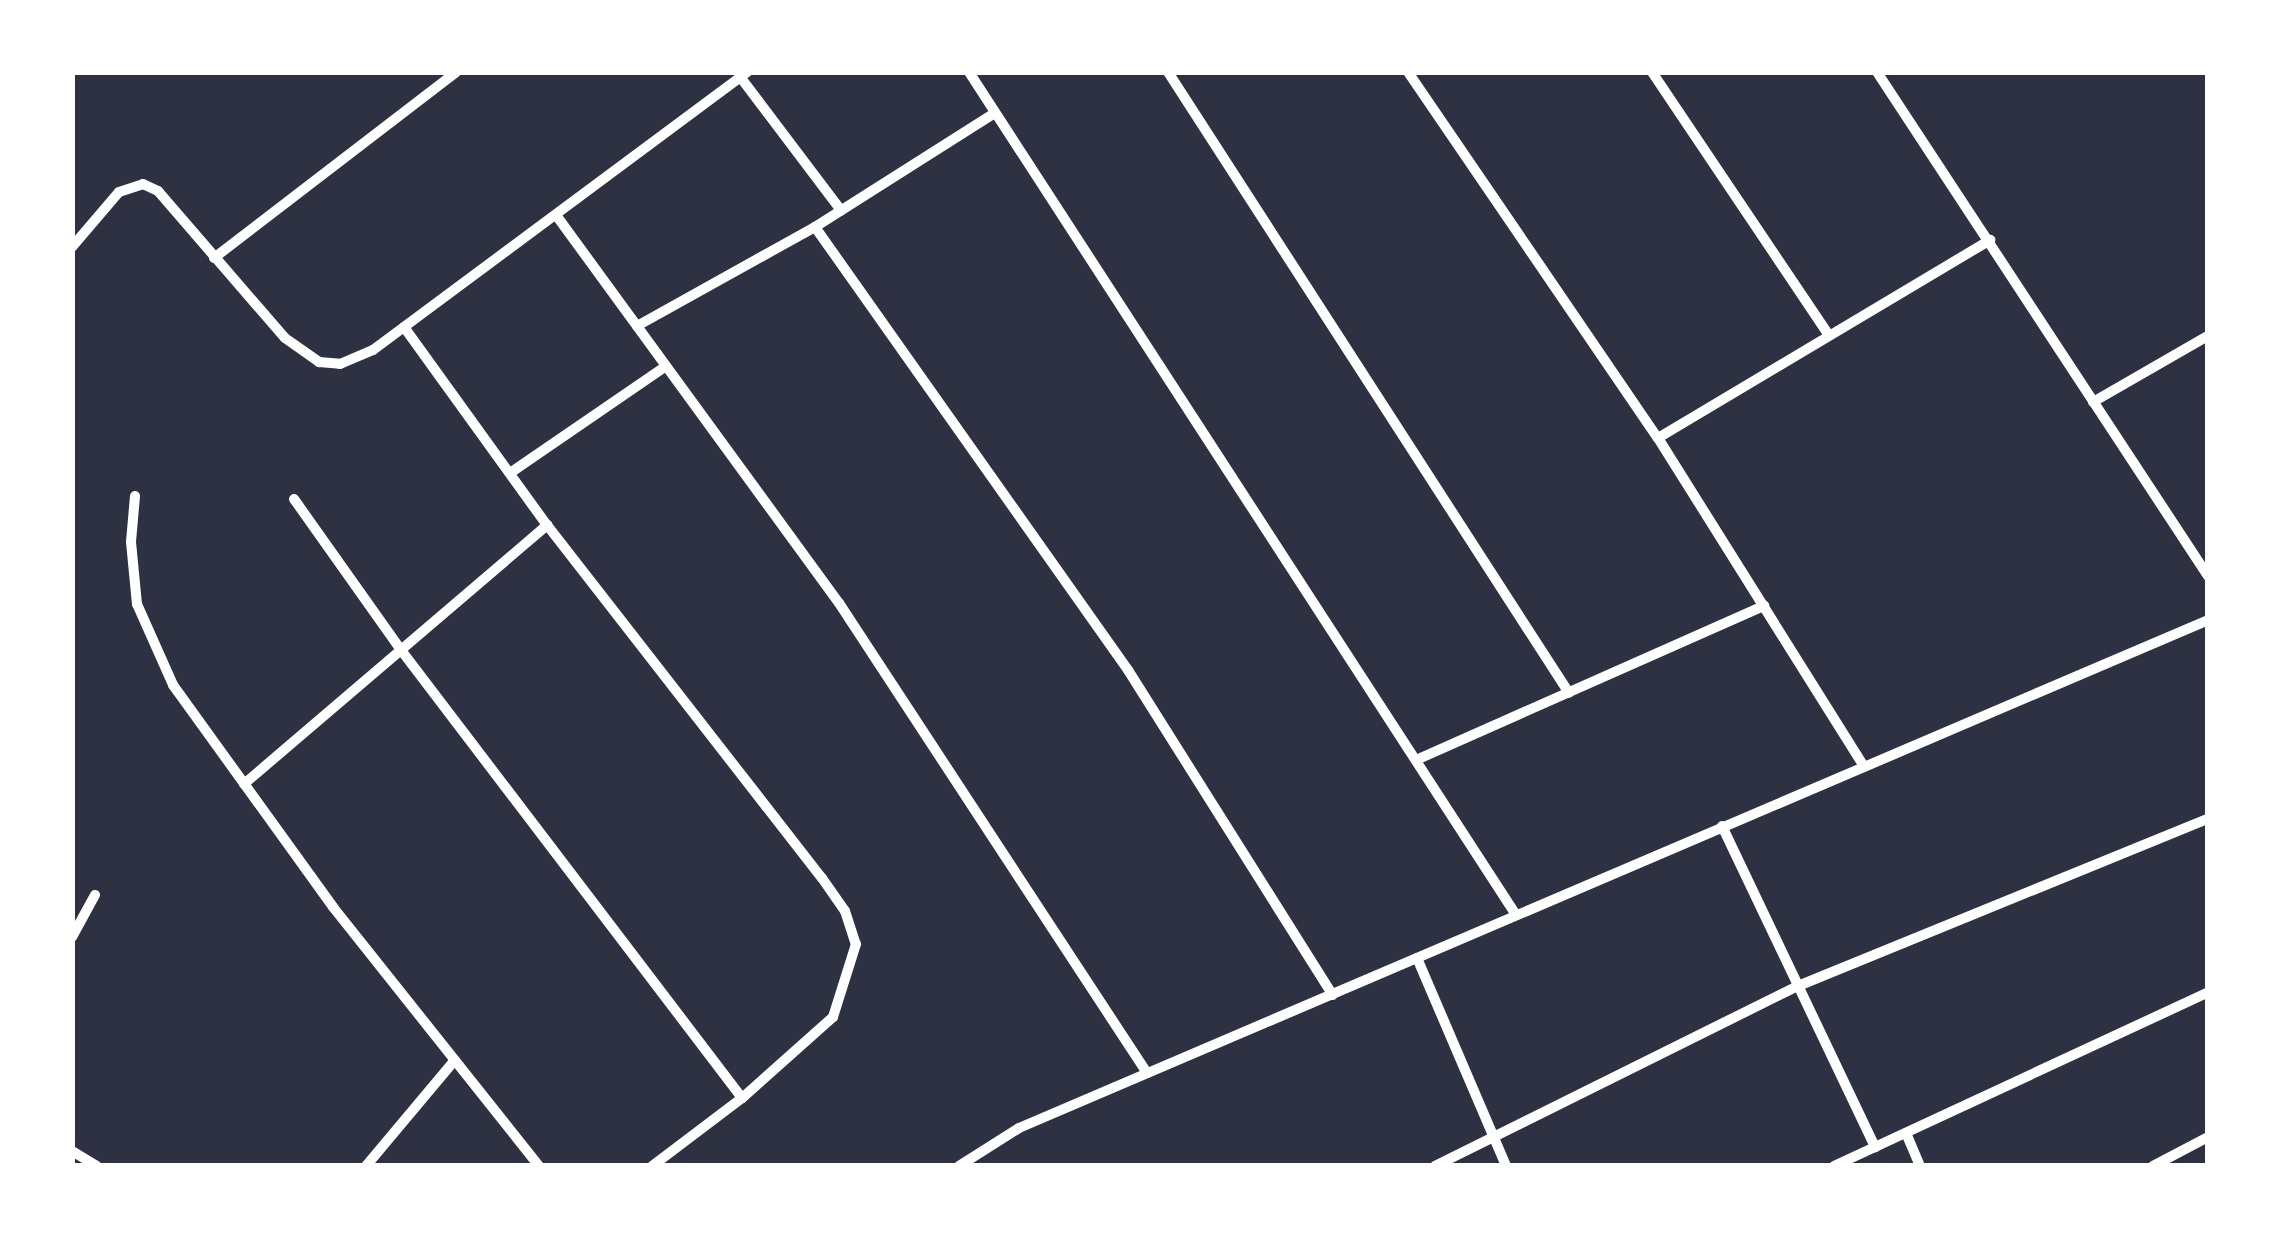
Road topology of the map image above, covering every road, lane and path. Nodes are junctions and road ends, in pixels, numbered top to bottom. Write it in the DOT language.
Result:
graph roads {
  1 [pos="456,72"];
  2 [pos="969,72"];
  3 [pos="1168,72"];
  4 [pos="1408,72"];
  5 [pos="1652,72"];
  6 [pos="1877,72"];
  7 [pos="744,75"];
  8 [pos="993,114"];
  9 [pos="841,210"];
  10 [pos="556,215"];
  11 [pos="815,227"];
  12 [pos="1990,240"];
  13 [pos="72,247"];
  14 [pos="214,258"];
  15 [pos="638,326"];
  16 [pos="404,327"];
  17 [pos="1829,335"];
  18 [pos="2207,338"];
  19 [pos="666,366"];
  20 [pos="2093,402"];
  21 [pos="1658,438"];
  22 [pos="510,473"];
  23 [pos="135,496"];
  24 [pos="294,499"];
  25 [pos="547,525"];
  26 [pos="2208,576"];
  27 [pos="1764,606"];
  28 [pos="2208,620"];
  29 [pos="401,650"];
  30 [pos="1569,694"];
  31 [pos="1416,760"];
  32 [pos="1862,763"];
  33 [pos="244,784"];
  34 [pos="2208,819"];
  35 [pos="1722,826"];
  36 [pos="95,895"];
  37 [pos="1516,915"];
  38 [pos="72,937"];
  39 [pos="1418,958"];
  40 [pos="1798,986"];
  41 [pos="2208,992"];
  42 [pos="1333,995"];
  43 [pos="455,1060"];
  44 [pos="1147,1074"];
  45 [pos="742,1098"];
  46 [pos="1906,1133"];
  47 [pos="1495,1136"];
  48 [pos="2208,1137"];
  49 [pos="1875,1147"];
  50 [pos="72,1151"];
  51 [pos="97,1166"];
  52 [pos="366,1166"];
  53 [pos="540,1166"];
  54 [pos="652,1166"];
  55 [pos="959,1166"];
  56 [pos="1435,1166"];
  57 [pos="1506,1166"];
  58 [pos="1834,1166"];
  59 [pos="1920,1166"];
  60 [pos="2153,1166"];
  1 -- 14 [label="street"];
  2 -- 8 [label="street"];
  3 -- 30 [label="street"];
  4 -- 21 [label="street"];
  5 -- 17 [label="street"];
  6 -- 12 [label="street"];
  7 -- 9 [label="street"];
  7 -- 10 [label="street"];
  8 -- 9 [label="street"];
  8 -- 31 [label="street"];
  9 -- 11 [label="street"];
  10 -- 15 [label="street"];
  10 -- 16 [label="street"];
  11 -- 15 [label="street"];
  11 -- 42 [label="street"];
  12 -- 17 [label="street"];
  12 -- 20 [label="street"];
  13 -- 14 [label="street"];
  14 -- 16 [label="street"];
  15 -- 19 [label="street"];
  16 -- 22 [label="street"];
  17 -- 21 [label="street"];
  18 -- 20 [label="street"];
  19 -- 22 [label="street"];
  19 -- 44 [label="street"];
  20 -- 26 [label="street"];
  21 -- 27 [label="street"];
  22 -- 25 [label="street"];
  23 -- 33 [label="street"];
  24 -- 29 [label="street"];
  25 -- 29 [label="street"];
  25 -- 45 [label="street"];
  27 -- 30 [label="street"];
  27 -- 32 [label="street"];
  28 -- 32 [label="street"];
  29 -- 33 [label="street"];
  29 -- 45 [label="street"];
  30 -- 31 [label="street"];
  31 -- 37 [label="street"];
  32 -- 35 [label="street"];
  33 -- 43 [label="street"];
  34 -- 40 [label="street"];
  35 -- 37 [label="street"];
  35 -- 40 [label="street"];
  36 -- 38 [label="street"];
  37 -- 39 [label="street"];
  39 -- 42 [label="street"];
  39 -- 47 [label="street"];
  40 -- 47 [label="street"];
  40 -- 49 [label="street"];
  41 -- 46 [label="street"];
  42 -- 44 [label="street"];
  43 -- 52 [label="street"];
  43 -- 53 [label="street"];
  44 -- 55 [label="street"];
  45 -- 54 [label="street"];
  46 -- 49 [label="street"];
  46 -- 59 [label="street"];
  47 -- 56 [label="street"];
  47 -- 57 [label="street"];
  48 -- 60 [label="street"];
  49 -- 58 [label="street"];
  50 -- 51 [label="street"];
}
